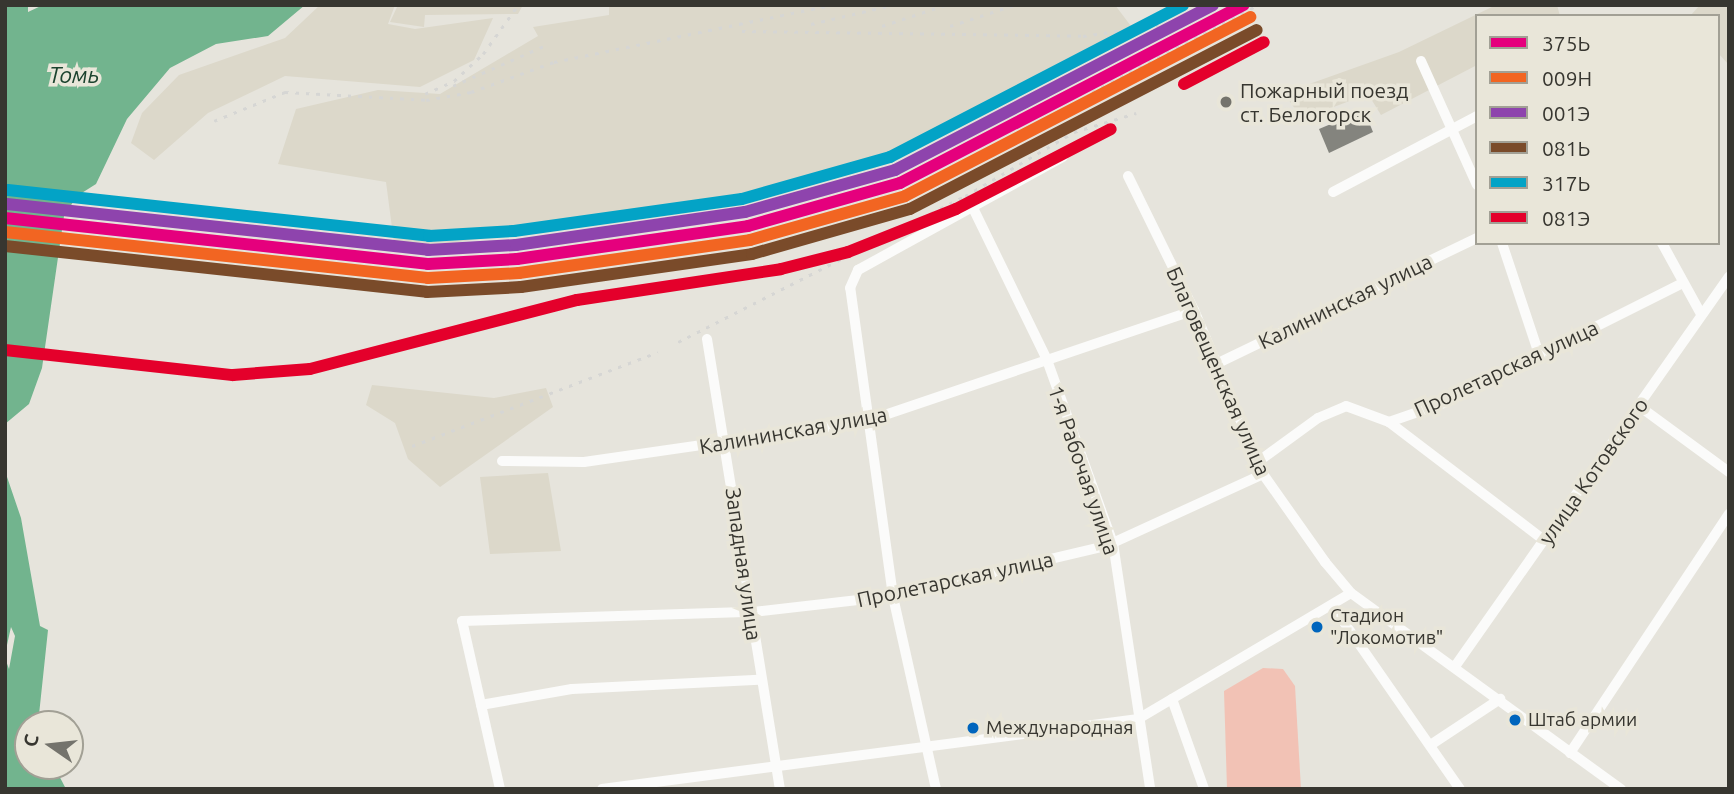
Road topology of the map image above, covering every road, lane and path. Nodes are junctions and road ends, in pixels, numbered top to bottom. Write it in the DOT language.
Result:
graph roads {
  1 [pos="1421,61"];
  2 [pos="1475,117"];
  3 [pos="1452,131"];
  4 [pos="1063,157"];
  5 [pos="1128,176"];
  6 [pos="1475,181"];
  7 [pos="1333,192"];
  8 [pos="973,208"];
  9 [pos="1475,239"];
  10 [pos="1503,245"];
  11 [pos="1663,245"];
  12 [pos="1727,281"];
  13 [pos="1681,284"];
  14 [pos="1194,310"];
  15 [pos="1701,314"];
  16 [pos="707,339"];
  17 [pos="1539,354"];
  18 [pos="1047,360"];
  19 [pos="1214,365"];
  20 [pos="1639,406"];
  21 [pos="867,421"];
  22 [pos="1388,422"];
  23 [pos="726,445"];
  24 [pos="502,461"];
  25 [pos="1259,461"];
  26 [pos="1729,472"];
  27 [pos="1264,474"];
  28 [pos="1729,514"];
  29 [pos="1544,540"];
  30 [pos="1113,543"];
  31 [pos="1351,593"];
  32 [pos="893,596"];
  33 [pos="1332,605"];
  34 [pos="753,612"];
  35 [pos="1456,665"];
  36 [pos="759,680"];
  37 [pos="1172,699"];
  38 [pos="1500,699"];
  39 [pos="481,705"];
  40 [pos="1138,719"];
  41 [pos="1432,744"];
  42 [pos="929,747"];
  43 [pos="1570,753"];
  44 [pos="776,765"];
  45 [pos="1148,788"];
  46 [pos="500,789"];
  47 [pos="602,789"];
  48 [pos="780,789"];
  49 [pos="936,789"];
  50 [pos="1204,789"];
  51 [pos="1460,789"];
  52 [pos="1621,789"];
  1 -- 3 [label="street"];
  2 -- 3 [label="street"];
  3 -- 6 [label="street"];
  3 -- 7 [label="street"];
  4 -- 8 [label="street"];
  5 -- 14 [label="street, Благовещенская улица"];
  8 -- 18 [label="street, 1-я Рабочая улица"];
  8 -- 21 [label="street"];
  9 -- 19 [label="street, Калининская улица"];
  10 -- 17 [label="street"];
  11 -- 13 [label="street"];
  12 -- 15 [label="street, улица Котовского"];
  13 -- 15 [label="street"];
  13 -- 17 [label="street, Пролетарская улица"];
  14 -- 18 [label="street, Калининская улица"];
  14 -- 19 [label="street, Благовещенская улица"];
  15 -- 20 [label="street, улица Котовского"];
  16 -- 23 [label="street, Западная улица"];
  17 -- 22 [label="street, Пролетарская улица"];
  18 -- 21 [label="street, Калининская улица"];
  18 -- 30 [label="street, 1-я Рабочая улица"];
  19 -- 25 [label="street, Благовещенская улица"];
  20 -- 26 [label="street"];
  20 -- 29 [label="street, улица Котовского"];
  21 -- 23 [label="street, Калининская улица"];
  21 -- 32 [label="street"];
  22 -- 25 [label="street, Пролетарская улица"];
  22 -- 29 [label="street"];
  23 -- 24 [label="street, Калининская улица"];
  23 -- 34 [label="street, Западная улица"];
  25 -- 27 [label="street, Благовещенская улица"];
  27 -- 30 [label="street, Пролетарская улица"];
  27 -- 31 [label="street, Благовещенская улица"];
  28 -- 43 [label="street"];
  29 -- 35 [label="street, улица Котовского"];
  30 -- 32 [label="street, Пролетарская улица"];
  30 -- 40 [label="street, 1-я Рабочая улица"];
  31 -- 33 [label="street"];
  31 -- 35 [label="street, Благовещенская улица"];
  32 -- 34 [label="street, Пролетарская улица"];
  32 -- 42 [label="street"];
  33 -- 37 [label="street"];
  33 -- 41 [label="street"];
  34 -- 36 [label="street, Западная улица"];
  34 -- 39 [label="street, Пролетарская улица"];
  35 -- 38 [label="street, Благовещенская улица"];
  36 -- 39 [label="street"];
  36 -- 44 [label="street, Западная улица"];
  37 -- 40 [label="street"];
  37 -- 50 [label="street"];
  38 -- 41 [label="street"];
  38 -- 43 [label="street, Благовещенская улица"];
  39 -- 46 [label="street"];
  40 -- 42 [label="street"];
  40 -- 45 [label="street, 1-я Рабочая улица"];
  41 -- 51 [label="street"];
  42 -- 44 [label="street"];
  42 -- 49 [label="street"];
  43 -- 52 [label="street, Благовещенская улица"];
  44 -- 47 [label="street"];
  44 -- 48 [label="street, Западная улица"];
}
